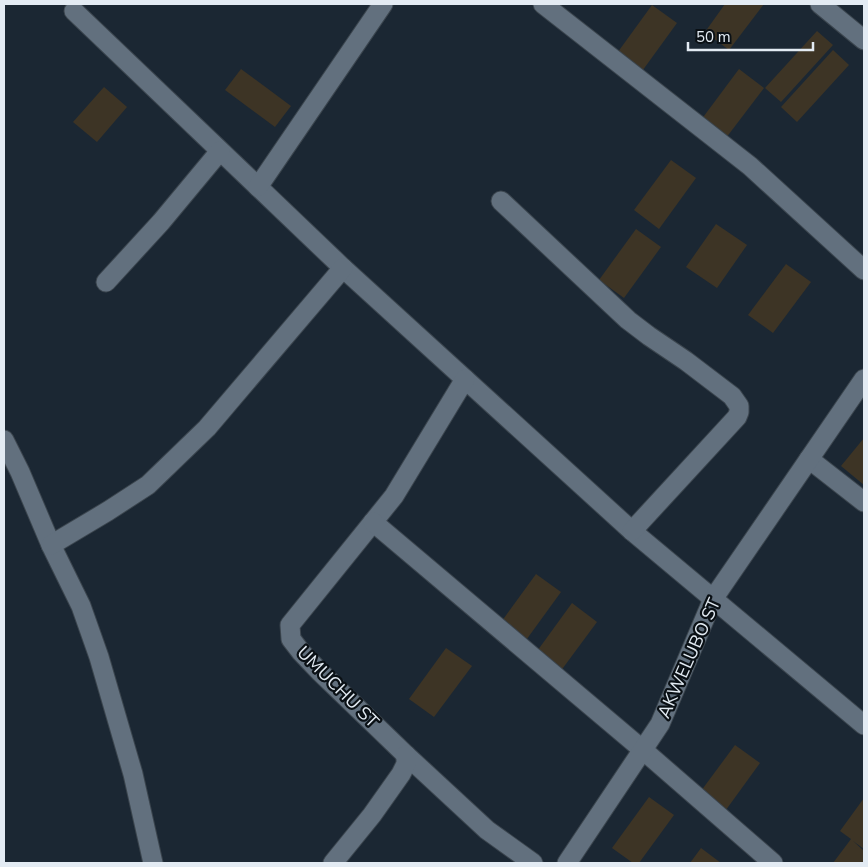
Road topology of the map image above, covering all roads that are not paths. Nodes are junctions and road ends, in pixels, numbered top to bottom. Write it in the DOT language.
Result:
graph roads {
  1 [pos="383,4"];
  2 [pos="543,4"];
  3 [pos="820,4"];
  4 [pos="74,11"];
  5 [pos="864,40"];
  6 [pos="220,151"];
  7 [pos="258,187"];
  8 [pos="501,201"];
  9 [pos="343,268"];
  10 [pos="864,270"];
  11 [pos="106,282"];
  12 [pos="465,379"];
  13 [pos="864,379"];
  14 [pos="4,440"];
  15 [pos="808,459"];
  16 [pos="864,502"];
  17 [pos="373,522"];
  18 [pos="632,532"];
  19 [pos="51,545"];
  20 [pos="713,599"];
  21 [pos="864,725"];
  22 [pos="643,750"];
  23 [pos="406,755"];
  24 [pos="154,863"];
  25 [pos="333,863"];
  26 [pos="533,863"];
  27 [pos="567,863"];
  28 [pos="773,863"];
  1 -- 7 [label="street"];
  2 -- 10 [label="street"];
  3 -- 5 [label="street"];
  4 -- 6 [label="street"];
  6 -- 7 [label="street"];
  6 -- 11 [label="street"];
  7 -- 9 [label="street"];
  8 -- 18 [label="street"];
  9 -- 12 [label="street"];
  9 -- 19 [label="street"];
  12 -- 17 [label="street, UMUCHU ST"];
  12 -- 18 [label="street"];
  13 -- 15 [label="street, AKWELUBO ST"];
  14 -- 19 [label="street"];
  15 -- 16 [label="street"];
  15 -- 20 [label="street, AKWELUBO ST"];
  17 -- 22 [label="street"];
  17 -- 23 [label="street, UMUCHU ST"];
  18 -- 20 [label="street"];
  19 -- 24 [label="street"];
  20 -- 21 [label="street"];
  20 -- 22 [label="street, AKWELUBO ST"];
  22 -- 27 [label="street, AKWELUBO ST"];
  22 -- 28 [label="street"];
  23 -- 25 [label="street"];
  23 -- 26 [label="street, UMUCHU ST"];
}
